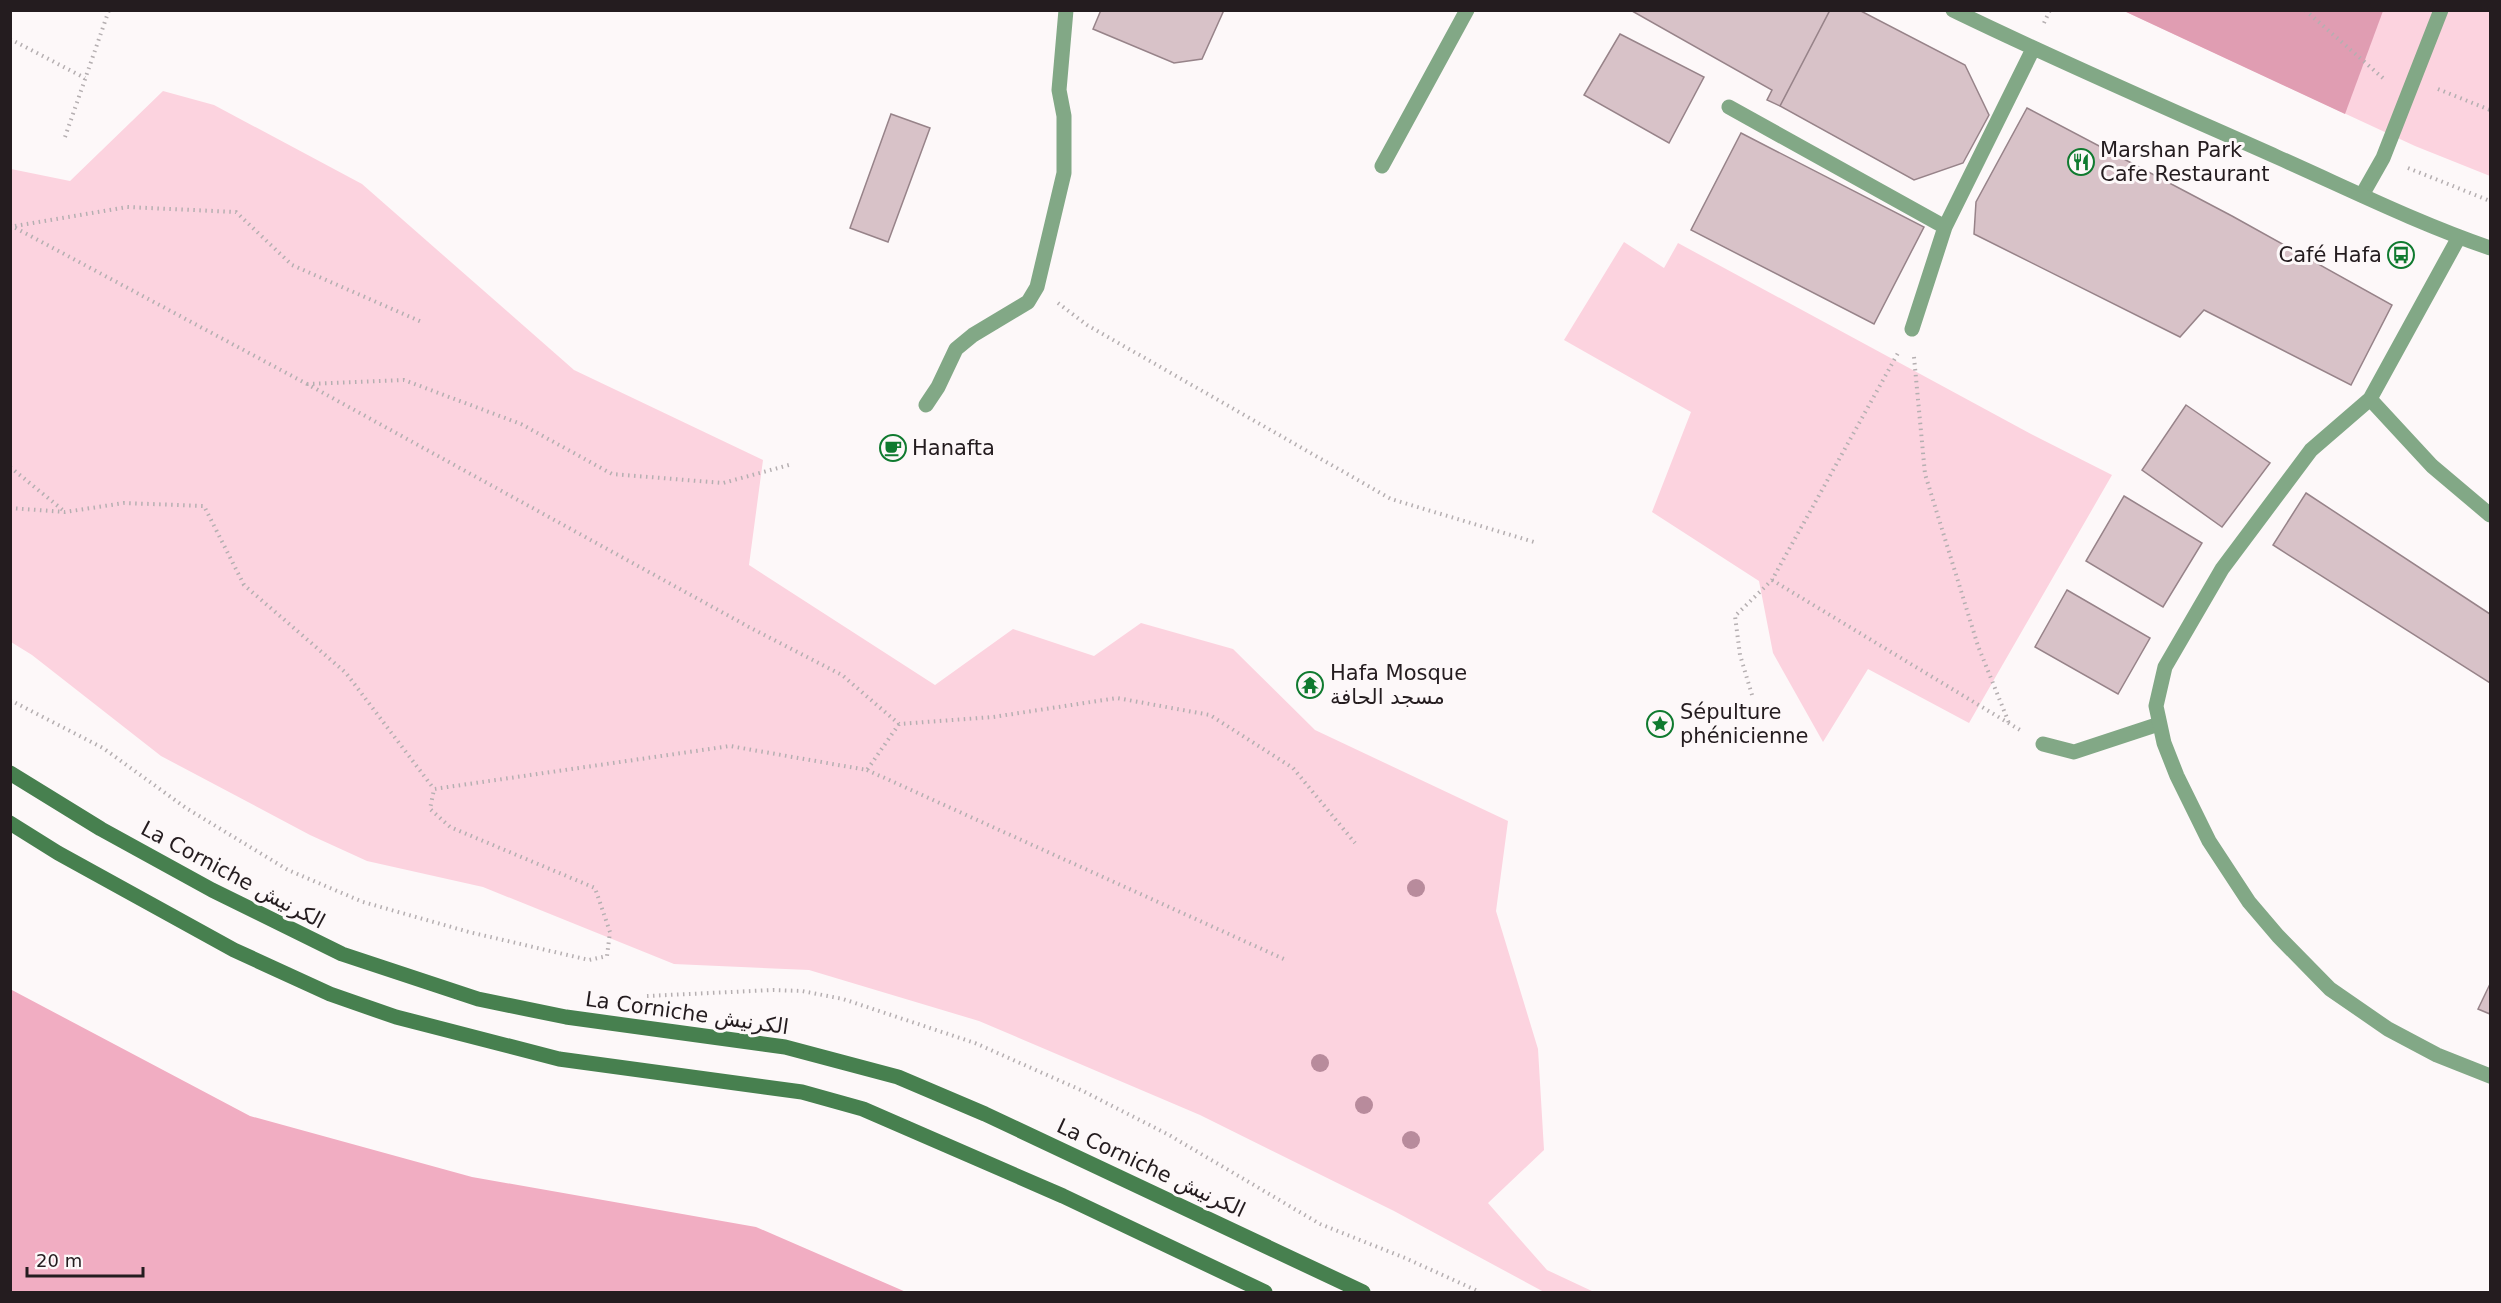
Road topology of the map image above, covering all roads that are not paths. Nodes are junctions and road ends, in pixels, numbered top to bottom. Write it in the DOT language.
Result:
graph roads {
  1 [pos="1066,10"];
  2 [pos="1467,10"];
  3 [pos="1953,10"];
  4 [pos="2441,10"];
  5 [pos="2033,49"];
  6 [pos="1729,107"];
  7 [pos="1382,166"];
  8 [pos="2362,195"];
  9 [pos="1945,227"];
  10 [pos="2459,237"];
  11 [pos="2490,248"];
  12 [pos="1912,329"];
  13 [pos="2370,399"];
  14 [pos="926,405"];
  15 [pos="2490,515"];
  16 [pos="2159,724"];
  17 [pos="2043,744"];
  18 [pos="10,773"];
  19 [pos="10,823"];
  20 [pos="2490,1076"];
  21 [pos="1265,1293"];
  22 [pos="1363,1293"];
  1 -- 14 [label="street"];
  2 -- 7 [label="street"];
  3 -- 5 [label="street"];
  4 -- 8 [label="street"];
  5 -- 8 [label="street"];
  5 -- 9 [label="street"];
  6 -- 9 [label="street"];
  8 -- 10 [label="street"];
  9 -- 12 [label="street"];
  10 -- 11 [label="street"];
  10 -- 13 [label="street"];
  13 -- 15 [label="street"];
  13 -- 16 [label="street"];
  16 -- 17 [label="street"];
  16 -- 20 [label="street"];
  18 -- 22 [label="main road, La Corniche الكرنيش"];
  19 -- 21 [label="main road"];
}
